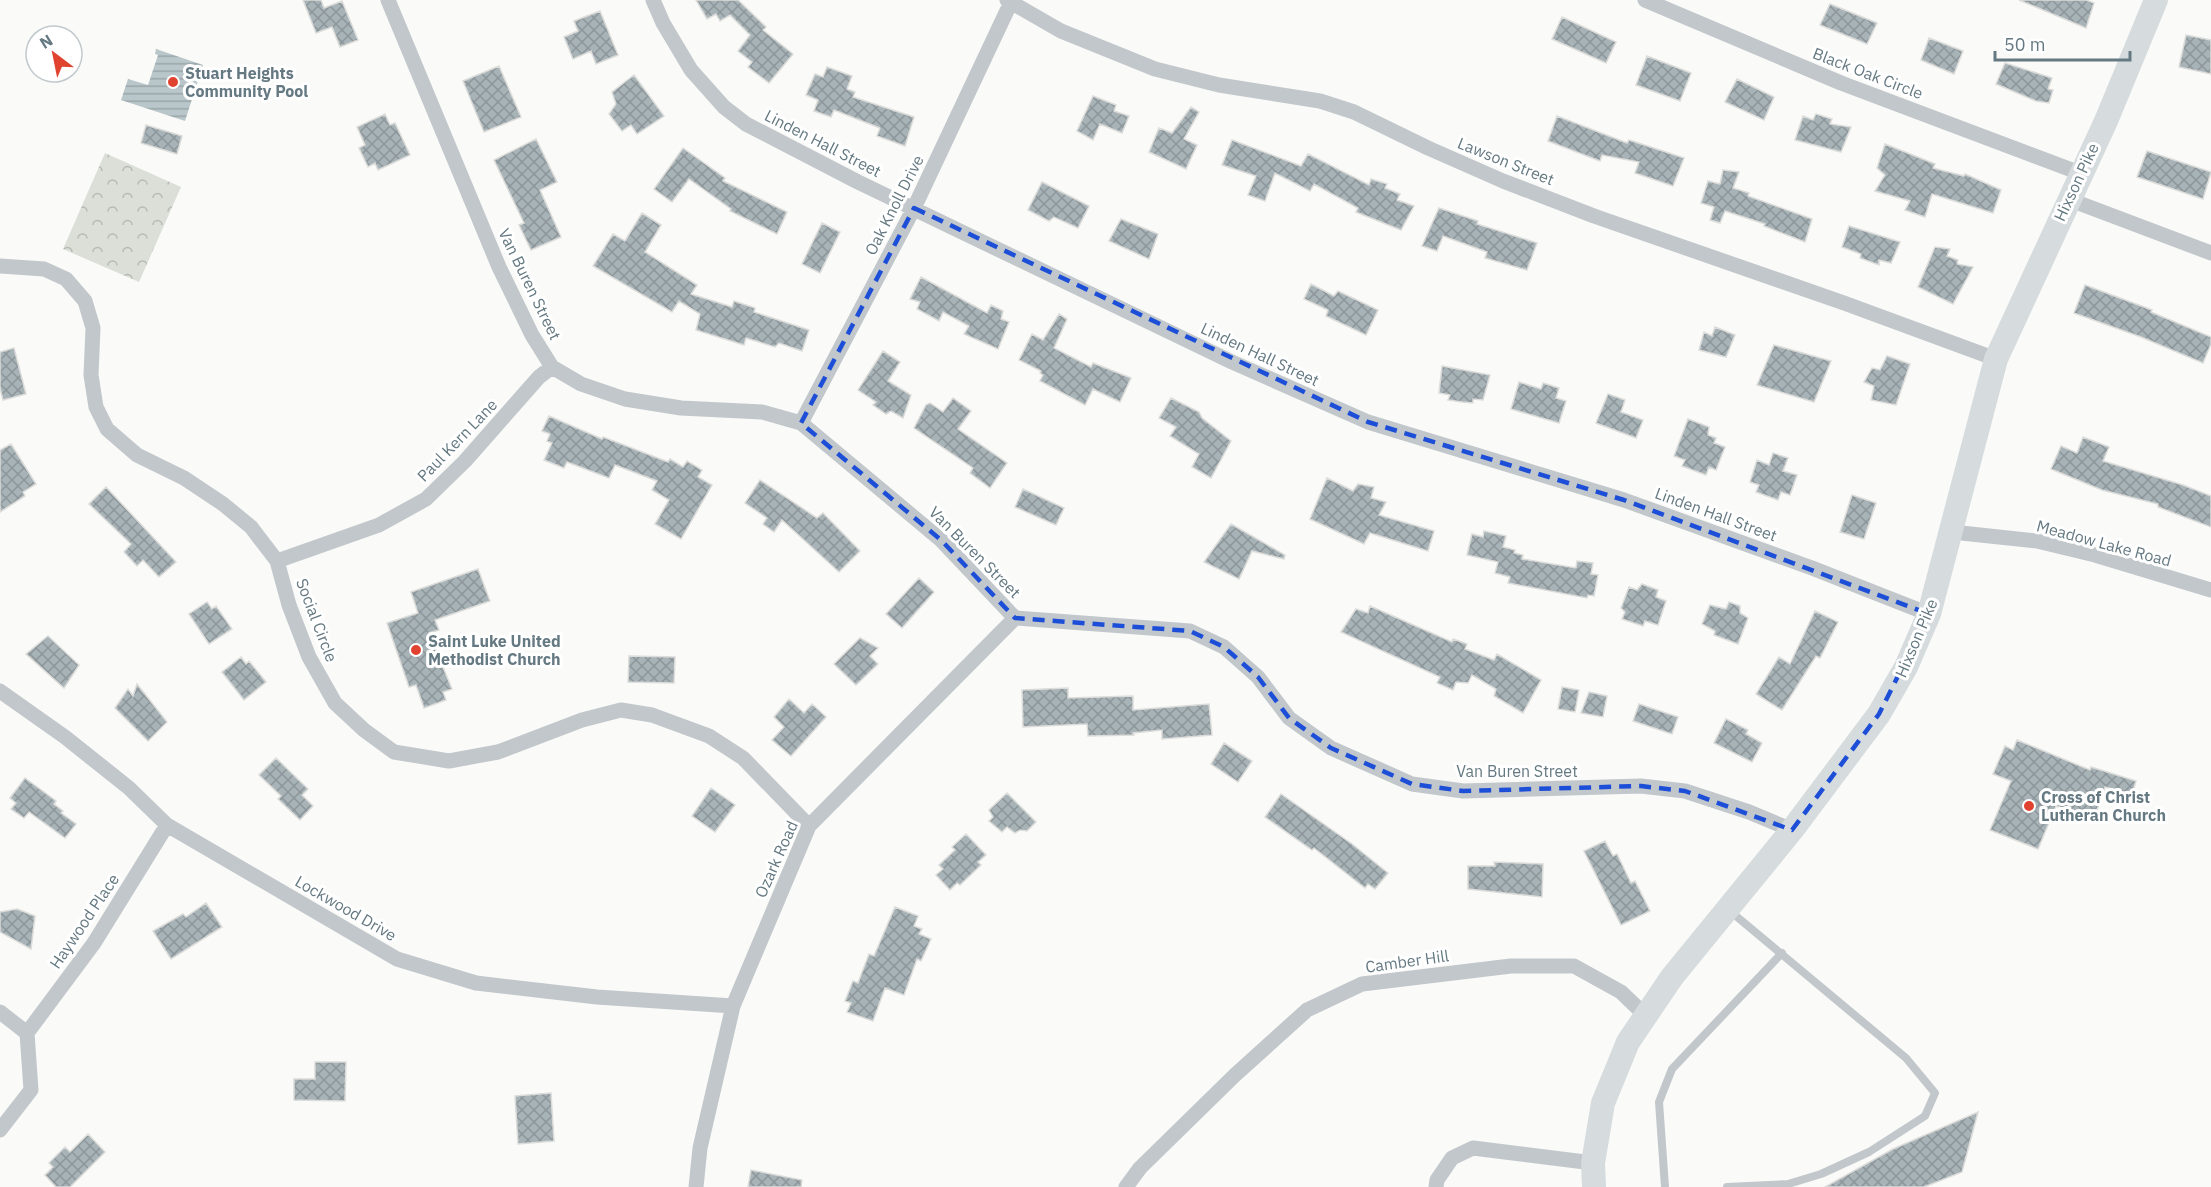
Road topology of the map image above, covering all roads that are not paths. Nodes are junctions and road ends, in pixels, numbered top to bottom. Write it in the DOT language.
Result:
graph roads {
  1 [pos="388,0"];
  2 [pos="653,0"];
  3 [pos="1645,0"];
  4 [pos="2156,0"];
  5 [pos="1010,1"];
  6 [pos="2080,173"];
  7 [pos="2068,199"];
  8 [pos="914,208"];
  9 [pos="2211,253"];
  10 [pos="0,266"];
  11 [pos="1996,358"];
  12 [pos="552,367"];
  13 [pos="801,423"];
  14 [pos="1952,531"];
  15 [pos="277,561"];
  16 [pos="2211,591"];
  17 [pos="1929,615"];
  18 [pos="1016,618"];
  19 [pos="0,691"];
  20 [pos="167,825"];
  21 [pos="809,826"];
  22 [pos="1792,830"];
  23 [pos="1727,909"];
  24 [pos="1782,953"];
  25 [pos="733,1006"];
  26 [pos="0,1012"];
  27 [pos="1646,1016"];
  28 [pos="27,1034"];
  29 [pos="0,1130"];
  30 [pos="1593,1163"];
  31 [pos="1789,1185"];
  32 [pos="696,1187"];
  33 [pos="1126,1187"];
  34 [pos="1436,1187"];
  35 [pos="1594,1187"];
  36 [pos="1665,1187"];
  37 [pos="1727,1187"];
  1 -- 12 [label="street, Van Buren Street"];
  2 -- 8 [label="street, Linden Hall Street"];
  3 -- 6 [label="street, Black Oak Circle"];
  4 -- 6 [label="main road, Hixson Pike"];
  5 -- 8 [label="street, Oak Knoll Drive"];
  5 -- 11 [label="street, Lawson Street"];
  6 -- 7 [label="main road, Hixson Pike"];
  7 -- 9 [label="street"];
  7 -- 11 [label="main road, Hixson Pike"];
  8 -- 13 [label="street, Oak Knoll Drive"];
  8 -- 17 [label="street, Linden Hall Street"];
  10 -- 15 [label="street, Social Circle"];
  11 -- 14 [label="main road, Hixson Pike"];
  12 -- 13 [label="street, Van Buren Street"];
  12 -- 15 [label="street, Paul Kern Lane"];
  13 -- 18 [label="street, Van Buren Street"];
  14 -- 16 [label="street, Meadow Lake Road"];
  14 -- 17 [label="main road, Hixson Pike"];
  15 -- 21 [label="street, Social Circle"];
  17 -- 22 [label="main road, Hixson Pike"];
  18 -- 21 [label="street, Ozark Road"];
  18 -- 22 [label="street, Van Buren Street"];
  19 -- 20 [label="street, Lockwood Drive"];
  20 -- 25 [label="street, Lockwood Drive"];
  20 -- 28 [label="street, Haywood Place"];
  21 -- 25 [label="street, Ozark Road"];
  22 -- 23 [label="main road, Hixson Pike"];
  23 -- 24 [label="lane"];
  23 -- 27 [label="main road, Hixson Pike"];
  24 -- 31 [label="lane"];
  24 -- 36 [label="lane"];
  25 -- 32 [label="street, Ozark Road"];
  26 -- 28 [label="street"];
  27 -- 30 [label="main road, Hixson Pike"];
  27 -- 33 [label="street, Camber Hill"];
  28 -- 29 [label="street"];
  30 -- 34 [label="street"];
  30 -- 35 [label="main road, Hixson Pike"];
  31 -- 37 [label="lane"];
}
